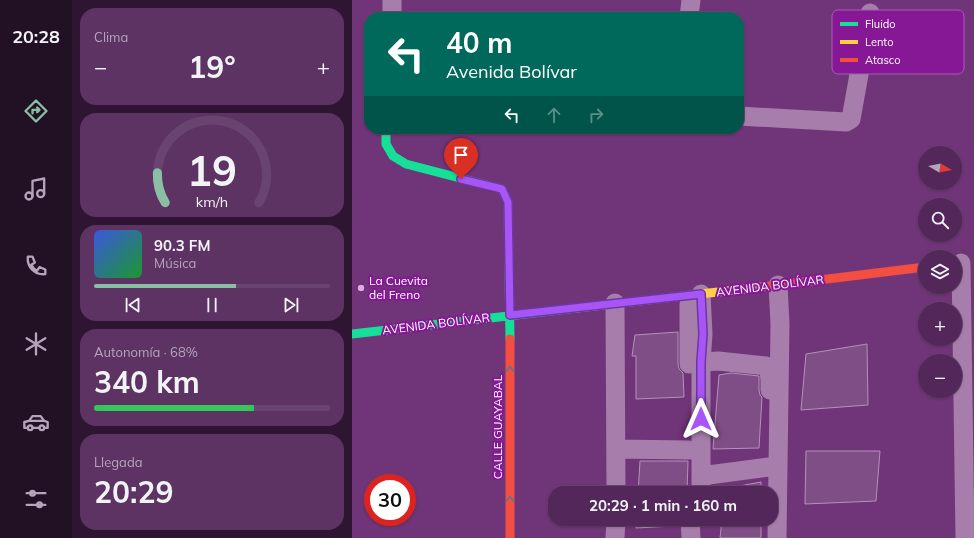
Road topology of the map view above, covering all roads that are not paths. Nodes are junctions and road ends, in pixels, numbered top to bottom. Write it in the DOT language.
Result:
graph roads {
  1 [pos="392,0"];
  2 [pos="691,0"];
  3 [pos="392,12"];
  4 [pos="690,12"];
  5 [pos="859,74"];
  6 [pos="744,116"];
  7 [pos="386,134"];
  8 [pos="963,263"];
  9 [pos="918,269"];
  10 [pos="778,286"];
  11 [pos="695,295"];
  12 [pos="615,303"];
  13 [pos="510,315"];
  14 [pos="352,334"];
  15 [pos="701,362"];
  16 [pos="616,449"];
  17 [pos="689,450"];
  18 [pos="769,467"];
  19 [pos="701,484"];
  20 [pos="616,486"];
  21 [pos="690,486"];
  22 [pos="769,486"];
  23 [pos="616,526"];
  24 [pos="690,526"];
  25 [pos="702,526"];
  26 [pos="769,526"];
  27 [pos="510,538"];
  28 [pos="615,538"];
  29 [pos="691,538"];
  30 [pos="702,538"];
  31 [pos="769,538"];
  32 [pos="777,538"];
  33 [pos="965,538"];
  1 -- 3 [label="street"];
  2 -- 4 [label="street"];
  5 -- 6 [label="street"];
  7 -- 13 [label="street, CALLE GUAYABAL"];
  8 -- 33 [label="street"];
  9 -- 10 [label="street, AVENIDA BOLÍVAR"];
  10 -- 11 [label="street, AVENIDA BOLÍVAR"];
  10 -- 32 [label="street"];
  11 -- 12 [label="street, AVENIDA BOLÍVAR"];
  11 -- 15 [label="street"];
  11 -- 17 [label="street"];
  12 -- 13 [label="street, AVENIDA BOLÍVAR"];
  12 -- 16 [label="street"];
  13 -- 14 [label="street, AVENIDA BOLÍVAR"];
  27 -- 13 [label="street, CALLE GUAYABAL, one-way"];
  15 -- 18 [label="street"];
  15 -- 19 [label="street"];
  16 -- 17 [label="street"];
  16 -- 20 [label="street"];
  17 -- 21 [label="street"];
  18 -- 19 [label="street"];
  18 -- 22 [label="street"];
  23 -- 28 [label="street"];
  24 -- 29 [label="street"];
  25 -- 30 [label="street"];
  26 -- 31 [label="street"];
}
